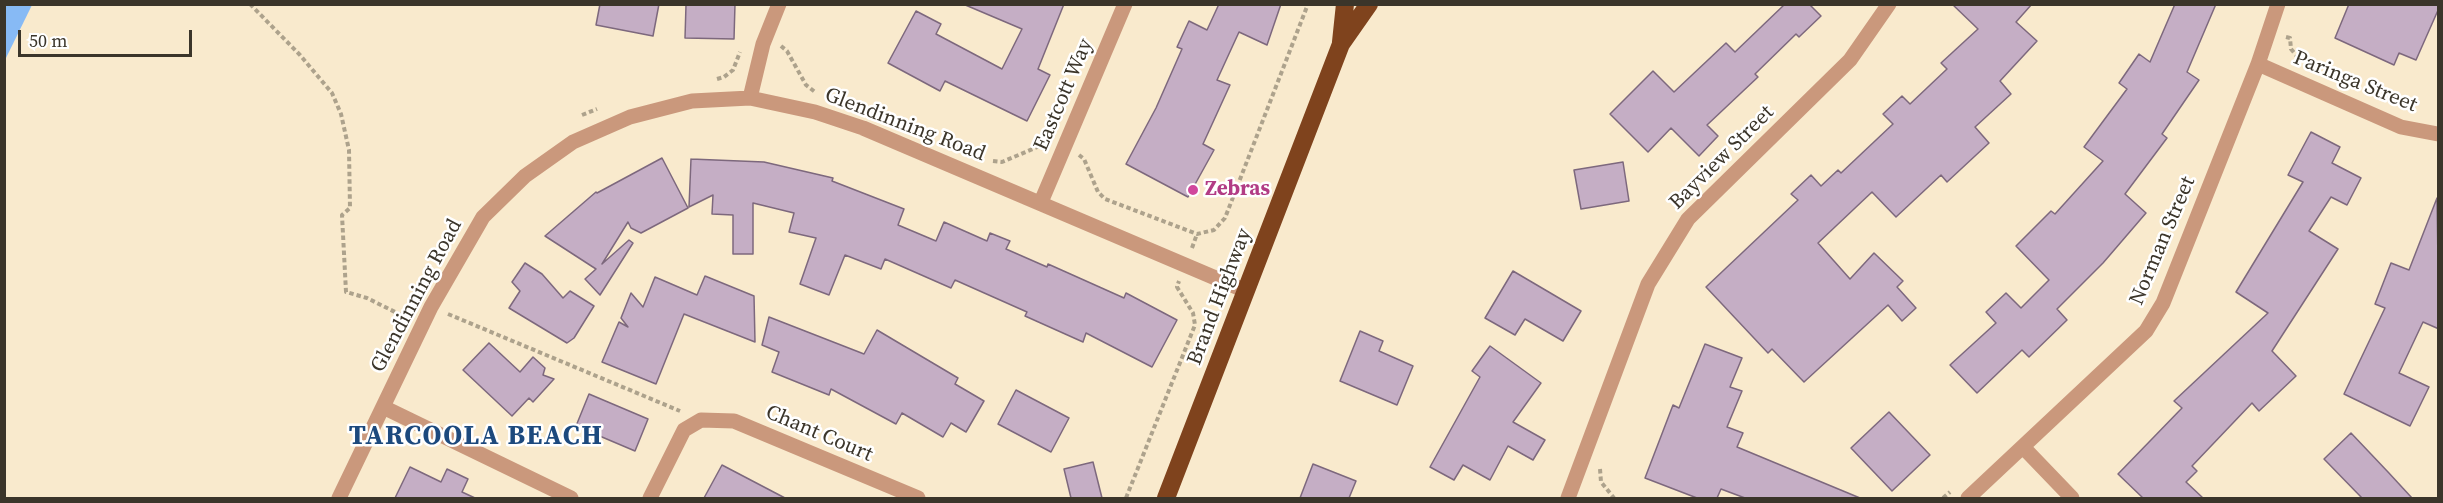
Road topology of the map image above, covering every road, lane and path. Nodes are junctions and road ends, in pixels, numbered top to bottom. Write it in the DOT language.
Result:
graph roads {
  1 [pos="250,4"];
  2 [pos="779,4"];
  3 [pos="1125,4"];
  4 [pos="1308,4"];
  5 [pos="1345,4"];
  6 [pos="1369,4"];
  7 [pos="1889,4"];
  8 [pos="2278,4"];
  9 [pos="1341,44"];
  10 [pos="782,46"];
  11 [pos="741,49"];
  12 [pos="2258,64"];
  13 [pos="714,80"];
  14 [pos="826,95"];
  15 [pos="750,98"];
  16 [pos="598,108"];
  17 [pos="578,117"];
  18 [pos="2439,134"];
  19 [pos="1051,143"];
  20 [pos="1078,154"];
  21 [pos="992,161"];
  22 [pos="1041,202"];
  23 [pos="1197,234"];
  24 [pos="1192,247"];
  25 [pos="1180,278"];
  26 [pos="1246,291"];
  27 [pos="410,309"];
  28 [pos="444,312"];
  29 [pos="405,317"];
  30 [pos="400,328"];
  31 [pos="383,407"];
  32 [pos="701,420"];
  33 [pos="2023,447"];
  34 [pos="1601,459"];
  35 [pos="1951,490"];
  36 [pos="339,498"];
  37 [pos="571,498"];
  38 [pos="650,498"];
  39 [pos="918,498"];
  40 [pos="1126,498"];
  41 [pos="1166,498"];
  42 [pos="1568,498"];
  43 [pos="1614,498"];
  44 [pos="1942,498"];
  45 [pos="1968,498"];
  46 [pos="2072,498"];
  1 -- 29 [label="path"];
  2 -- 15 [label="street"];
  3 -- 22 [label="street, Eastcott Way"];
  4 -- 23 [label="path"];
  5 -- 9 [label="highway, Brand Highway"];
  6 -- 9 [label="highway, Brand Highway"];
  7 -- 42 [label="street, Bayview Street"];
  8 -- 12 [label="street, Norman Street"];
  9 -- 26 [label="highway, Brand Highway"];
  10 -- 14 [label="path"];
  11 -- 13 [label="path"];
  12 -- 18 [label="street, Paringa Street"];
  12 -- 33 [label="street, Norman Street"];
  15 -- 22 [label="street, Glendinning Road"];
  15 -- 31 [label="street, Glendinning Road"];
  16 -- 17 [label="path"];
  19 -- 21 [label="path"];
  20 -- 23 [label="path"];
  22 -- 26 [label="street, Glendinning Road"];
  23 -- 24 [label="path"];
  25 -- 40 [label="path"];
  26 -- 41 [label="highway, Brand Highway"];
  27 -- 29 [label="path"];
  28 -- 32 [label="path"];
  29 -- 30 [label="path"];
  31 -- 36 [label="street, Glendinning Road"];
  31 -- 37 [label="street"];
  32 -- 38 [label="street"];
  32 -- 39 [label="street, Chant Court"];
  33 -- 45 [label="street, Norman Street"];
  33 -- 46 [label="street"];
  34 -- 43 [label="path"];
  35 -- 44 [label="path"];
}
